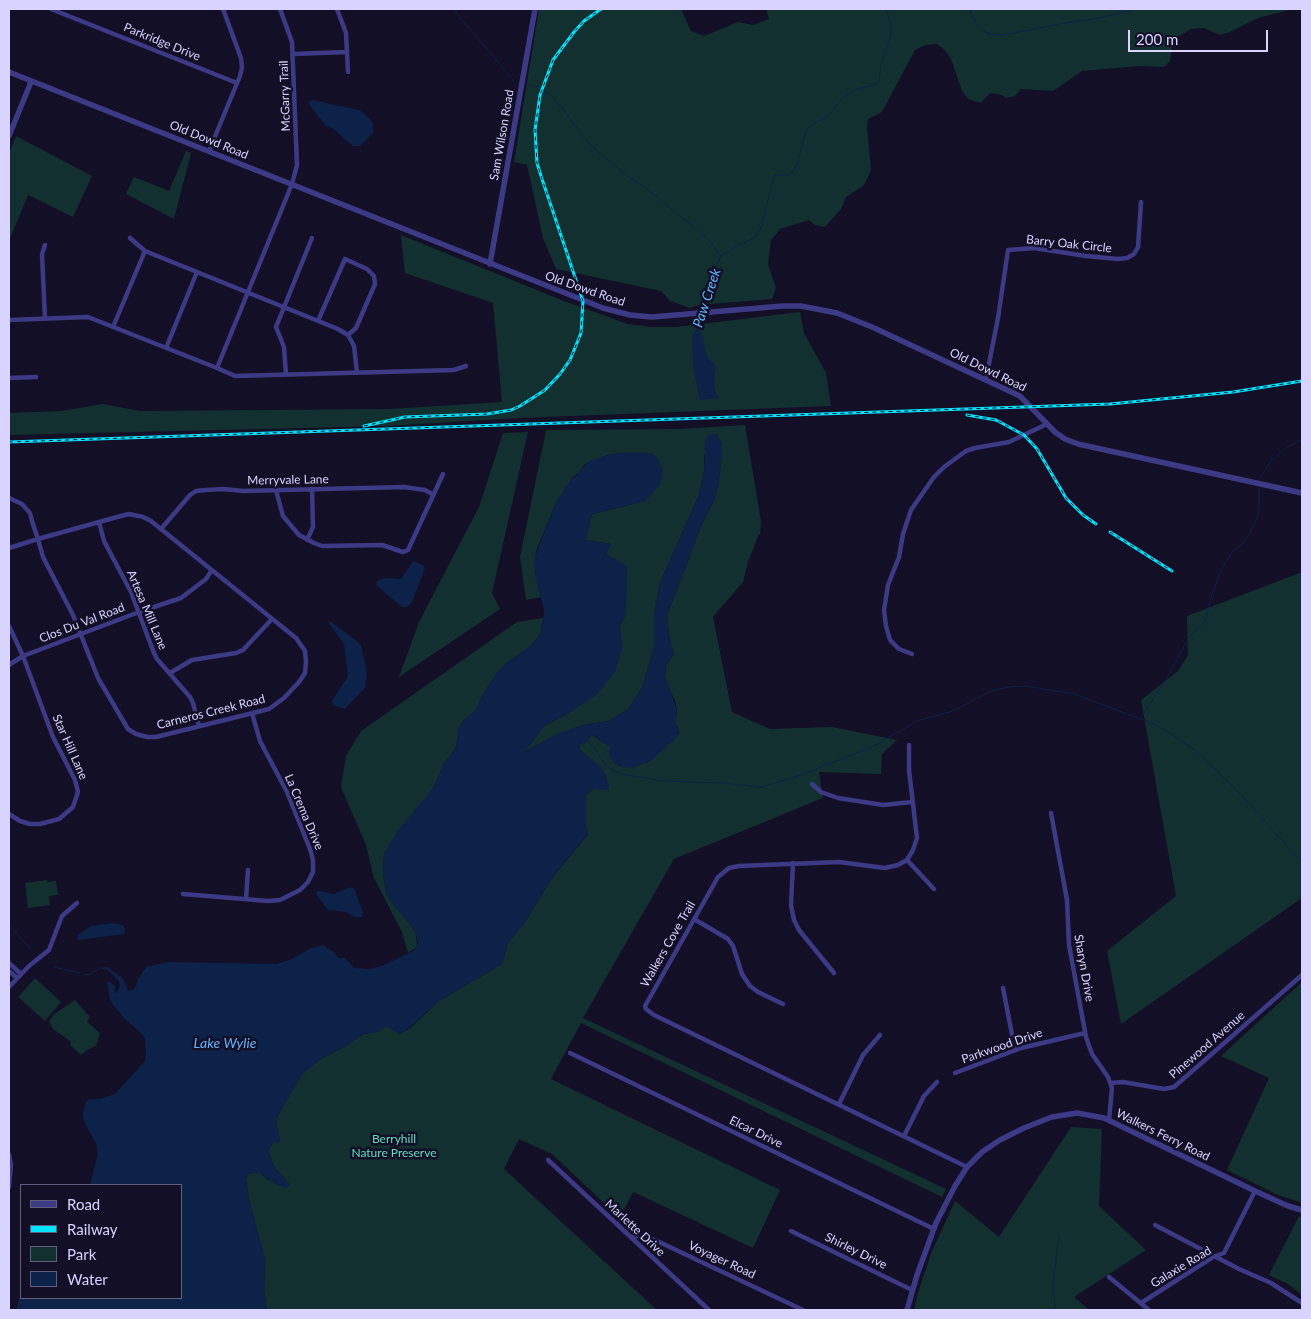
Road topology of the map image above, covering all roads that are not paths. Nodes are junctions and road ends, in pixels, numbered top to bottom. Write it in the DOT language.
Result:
graph roads {
  1 [pos="51,9"];
  2 [pos="223,9"];
  3 [pos="280,9"];
  4 [pos="337,9"];
  5 [pos="535,9"];
  6 [pos="347,52"];
  7 [pos="293,54"];
  8 [pos="9,72"];
  9 [pos="348,72"];
  10 [pos="31,82"];
  11 [pos="237,82"];
  12 [pos="9,136"];
  13 [pos="209,151"];
  14 [pos="292,184"];
  15 [pos="1141,202"];
  16 [pos="130,238"];
  17 [pos="312,238"];
  18 [pos="45,245"];
  19 [pos="145,251"];
  20 [pos="490,264"];
  21 [pos="197,272"];
  22 [pos="248,292"];
  23 [pos="284,307"];
  24 [pos="45,319"];
  25 [pos="9,320"];
  26 [pos="318,321"];
  27 [pos="113,326"];
  28 [pos="348,335"];
  29 [pos="166,348"];
  30 [pos="466,366"];
  31 [pos="217,368"];
  32 [pos="357,373"];
  33 [pos="286,375"];
  34 [pos="36,377"];
  35 [pos="9,378"];
  36 [pos="986,379"];
  37 [pos="1047,424"];
  38 [pos="442,474"];
  39 [pos="276,490"];
  40 [pos="312,490"];
  41 [pos="1302,493"];
  42 [pos="432,494"];
  43 [pos="9,498"];
  44 [pos="99,522"];
  45 [pos="161,529"];
  46 [pos="38,539"];
  47 [pos="307,540"];
  48 [pos="9,548"];
  49 [pos="212,570"];
  50 [pos="139,612"];
  51 [pos="272,619"];
  52 [pos="9,626"];
  53 [pos="80,634"];
  54 [pos="912,654"];
  55 [pos="23,656"];
  56 [pos="9,665"];
  57 [pos="170,674"];
  58 [pos="252,713"];
  59 [pos="199,726"];
  60 [pos="909,745"];
  61 [pos="812,784"];
  62 [pos="912,802"];
  63 [pos="1051,813"];
  64 [pos="9,814"];
  65 [pos="907,860"];
  66 [pos="793,863"];
  67 [pos="248,870"];
  68 [pos="934,888"];
  69 [pos="183,894"];
  70 [pos="246,899"];
  71 [pos="77,904"];
  72 [pos="694,919"];
  73 [pos="9,963"];
  74 [pos="9,971"];
  75 [pos="834,973"];
  76 [pos="1302,975"];
  77 [pos="19,976"];
  78 [pos="9,987"];
  79 [pos="1003,988"];
  80 [pos="784,1004"];
  81 [pos="1085,1033"];
  82 [pos="880,1035"];
  83 [pos="1015,1050"];
  84 [pos="570,1053"];
  85 [pos="955,1073"];
  86 [pos="936,1082"];
  87 [pos="1110,1083"];
  88 [pos="839,1104"];
  89 [pos="1109,1120"];
  90 [pos="904,1136"];
  91 [pos="9,1154"];
  92 [pos="548,1160"];
  93 [pos="967,1167"];
  94 [pos="9,1187"];
  95 [pos="1255,1191"];
  96 [pos="1302,1210"];
  97 [pos="1155,1224"];
  98 [pos="934,1228"];
  99 [pos="791,1231"];
  100 [pos="631,1237"];
  101 [pos="1216,1256"];
  102 [pos="1109,1277"];
  103 [pos="912,1290"];
  104 [pos="1302,1303"];
  105 [pos="1141,1304"];
  106 [pos="709,1310"];
  107 [pos="804,1310"];
  108 [pos="907,1310"];
  109 [pos="1149,1310"];
  1 -- 11 [label="street, Parkridge Drive"];
  2 -- 11 [label="street"];
  3 -- 7 [label="street, McGarry Trail"];
  4 -- 6 [label="street"];
  5 -- 20 [label="street, Sam Wilson Road"];
  6 -- 7 [label="street"];
  6 -- 9 [label="street"];
  7 -- 14 [label="street, McGarry Trail"];
  8 -- 10 [label="street, Old Dowd Road"];
  10 -- 12 [label="street"];
  10 -- 13 [label="street, Old Dowd Road"];
  11 -- 13 [label="street"];
  13 -- 14 [label="street, Old Dowd Road"];
  14 -- 20 [label="street, Old Dowd Road"];
  14 -- 22 [label="street, McGarry Trail"];
  15 -- 36 [label="street, Barry Oak Circle"];
  16 -- 19 [label="street"];
  17 -- 23 [label="street"];
  18 -- 24 [label="street"];
  19 -- 21 [label="street"];
  19 -- 27 [label="street"];
  20 -- 36 [label="street, Old Dowd Road"];
  21 -- 22 [label="street"];
  21 -- 29 [label="street"];
  22 -- 23 [label="street"];
  22 -- 31 [label="street, McGarry Trail"];
  23 -- 26 [label="street"];
  23 -- 33 [label="street"];
  24 -- 25 [label="street"];
  24 -- 27 [label="street"];
  26 -- 28 [label="street"];
  26 -- 28 [label="street"];
  27 -- 29 [label="street"];
  28 -- 32 [label="street"];
  29 -- 31 [label="street"];
  30 -- 32 [label="street"];
  31 -- 33 [label="street"];
  32 -- 33 [label="street"];
  34 -- 35 [label="street"];
  36 -- 37 [label="street, Old Dowd Road"];
  37 -- 41 [label="street, Old Dowd Road"];
  37 -- 54 [label="street"];
  38 -- 42 [label="street"];
  39 -- 40 [label="street, Merryvale Lane"];
  39 -- 45 [label="street, Merryvale Lane"];
  39 -- 47 [label="street"];
  40 -- 42 [label="street, Merryvale Lane"];
  40 -- 47 [label="street"];
  42 -- 47 [label="street"];
  43 -- 46 [label="street"];
  44 -- 45 [label="street, Carneros Creek Road"];
  44 -- 46 [label="street, Carneros Creek Road"];
  44 -- 50 [label="street, Artesa Mill Lane"];
  45 -- 49 [label="street, Carneros Creek Road"];
  46 -- 48 [label="street, Carneros Creek Road"];
  46 -- 53 [label="street, Carneros Creek Road"];
  49 -- 50 [label="street, Clos Du Val Road"];
  49 -- 51 [label="street, Carneros Creek Road"];
  50 -- 53 [label="street, Clos Du Val Road"];
  50 -- 57 [label="street, Artesa Mill Lane"];
  51 -- 57 [label="street"];
  51 -- 58 [label="street, Carneros Creek Road"];
  52 -- 55 [label="street, Star Hill Lane"];
  53 -- 55 [label="street, Clos Du Val Road"];
  53 -- 59 [label="street, Carneros Creek Road"];
  55 -- 56 [label="street, Clos Du Val Road"];
  55 -- 64 [label="street, Star Hill Lane"];
  57 -- 59 [label="street, Artesa Mill Lane"];
  58 -- 59 [label="street, Carneros Creek Road"];
  58 -- 70 [label="street, La Crema Drive"];
  60 -- 62 [label="street"];
  61 -- 62 [label="street"];
  62 -- 65 [label="street"];
  63 -- 81 [label="street, Sharyn Drive"];
  65 -- 66 [label="street, Walkers Cove Trail"];
  65 -- 68 [label="street"];
  66 -- 72 [label="street, Walkers Cove Trail"];
  66 -- 75 [label="street"];
  67 -- 70 [label="street"];
  69 -- 70 [label="street, La Crema Drive"];
  71 -- 77 [label="street"];
  72 -- 80 [label="street"];
  72 -- 88 [label="street, Walkers Cove Trail"];
  73 -- 77 [label="street"];
  74 -- 77 [label="street"];
  76 -- 87 [label="street, Pinewood Avenue"];
  77 -- 78 [label="street"];
  79 -- 83 [label="street"];
  81 -- 83 [label="street, Parkwood Drive"];
  81 -- 87 [label="street, Sharyn Drive"];
  82 -- 88 [label="street"];
  83 -- 85 [label="street, Parkwood Drive"];
  84 -- 98 [label="street, Elcar Drive"];
  86 -- 90 [label="street"];
  87 -- 89 [label="street"];
  88 -- 90 [label="street, Walkers Cove Trail"];
  89 -- 93 [label="street, Walkers Ferry Road"];
  89 -- 95 [label="street, Walkers Ferry Road"];
  90 -- 93 [label="street, Walkers Cove Trail"];
  91 -- 94 [label="street"];
  92 -- 100 [label="street, Marlette Drive"];
  93 -- 98 [label="street, Walkers Ferry Road"];
  95 -- 96 [label="street, Walkers Ferry Road"];
  95 -- 101 [label="street, Galaxie Road"];
  97 -- 101 [label="street"];
  98 -- 103 [label="street, Walkers Ferry Road"];
  99 -- 103 [label="street, Shirley Drive"];
  100 -- 106 [label="street, Marlette Drive"];
  100 -- 107 [label="street, Voyager Road"];
  101 -- 104 [label="street"];
  101 -- 105 [label="street, Galaxie Road"];
  102 -- 105 [label="street"];
  103 -- 108 [label="street, Walkers Ferry Road"];
  105 -- 109 [label="street"];
}
